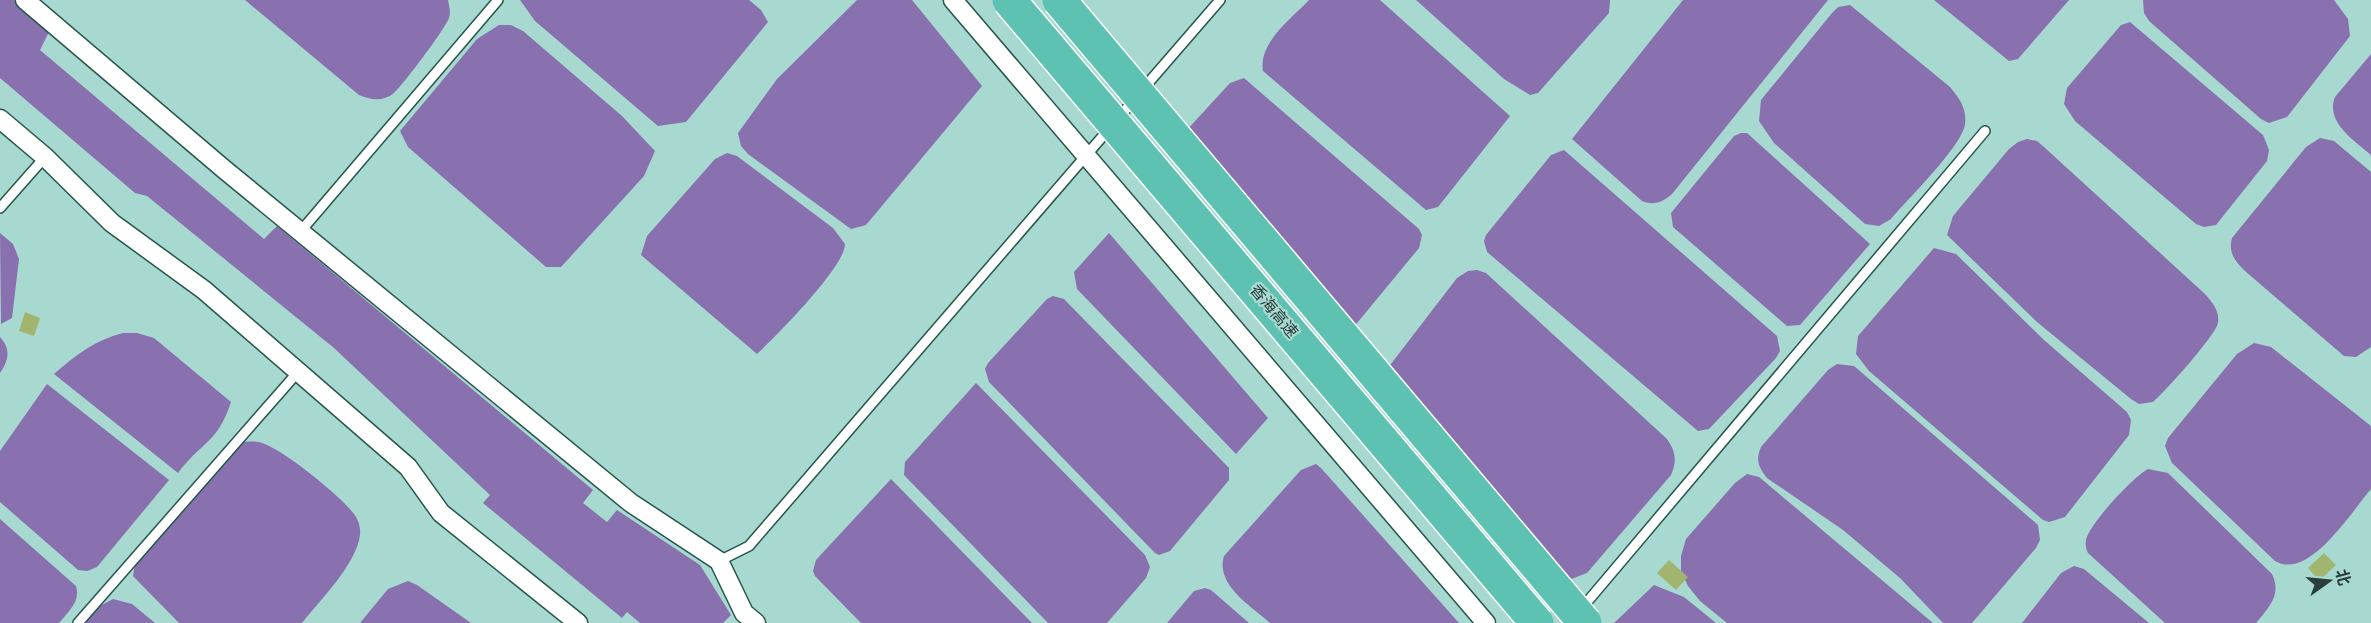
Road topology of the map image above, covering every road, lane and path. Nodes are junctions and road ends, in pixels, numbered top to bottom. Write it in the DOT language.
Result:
graph roads {
  1 [pos="25,0"];
  2 [pos="498,0"];
  3 [pos="953,0"];
  4 [pos="1009,0"];
  5 [pos="1059,0"];
  6 [pos="1220,0"];
  7 [pos="0,119"];
  8 [pos="1985,131"];
  9 [pos="45,157"];
  10 [pos="1085,157"];
  11 [pos="0,208"];
  12 [pos="300,232"];
  13 [pos="298,372"];
  14 [pos="719,561"];
  15 [pos="78,623"];
  16 [pos="578,623"];
  17 [pos="756,623"];
  18 [pos="1486,623"];
  19 [pos="1537,623"];
  20 [pos="1569,623"];
  21 [pos="1585,623"];
  1 -- 12 [label="street"];
  2 -- 12 [label="lane"];
  3 -- 10 [label="street"];
  4 -- 19 [label="highway, 香海高速, bridge"];
  5 -- 21 [label="highway, bridge"];
  6 -- 10 [label="lane"];
  7 -- 9 [label="street"];
  8 -- 20 [label="lane"];
  9 -- 11 [label="lane"];
  9 -- 13 [label="street"];
  10 -- 14 [label="lane"];
  10 -- 18 [label="street"];
  12 -- 14 [label="street"];
  13 -- 15 [label="lane"];
  13 -- 16 [label="street"];
  14 -- 17 [label="street"];
}
